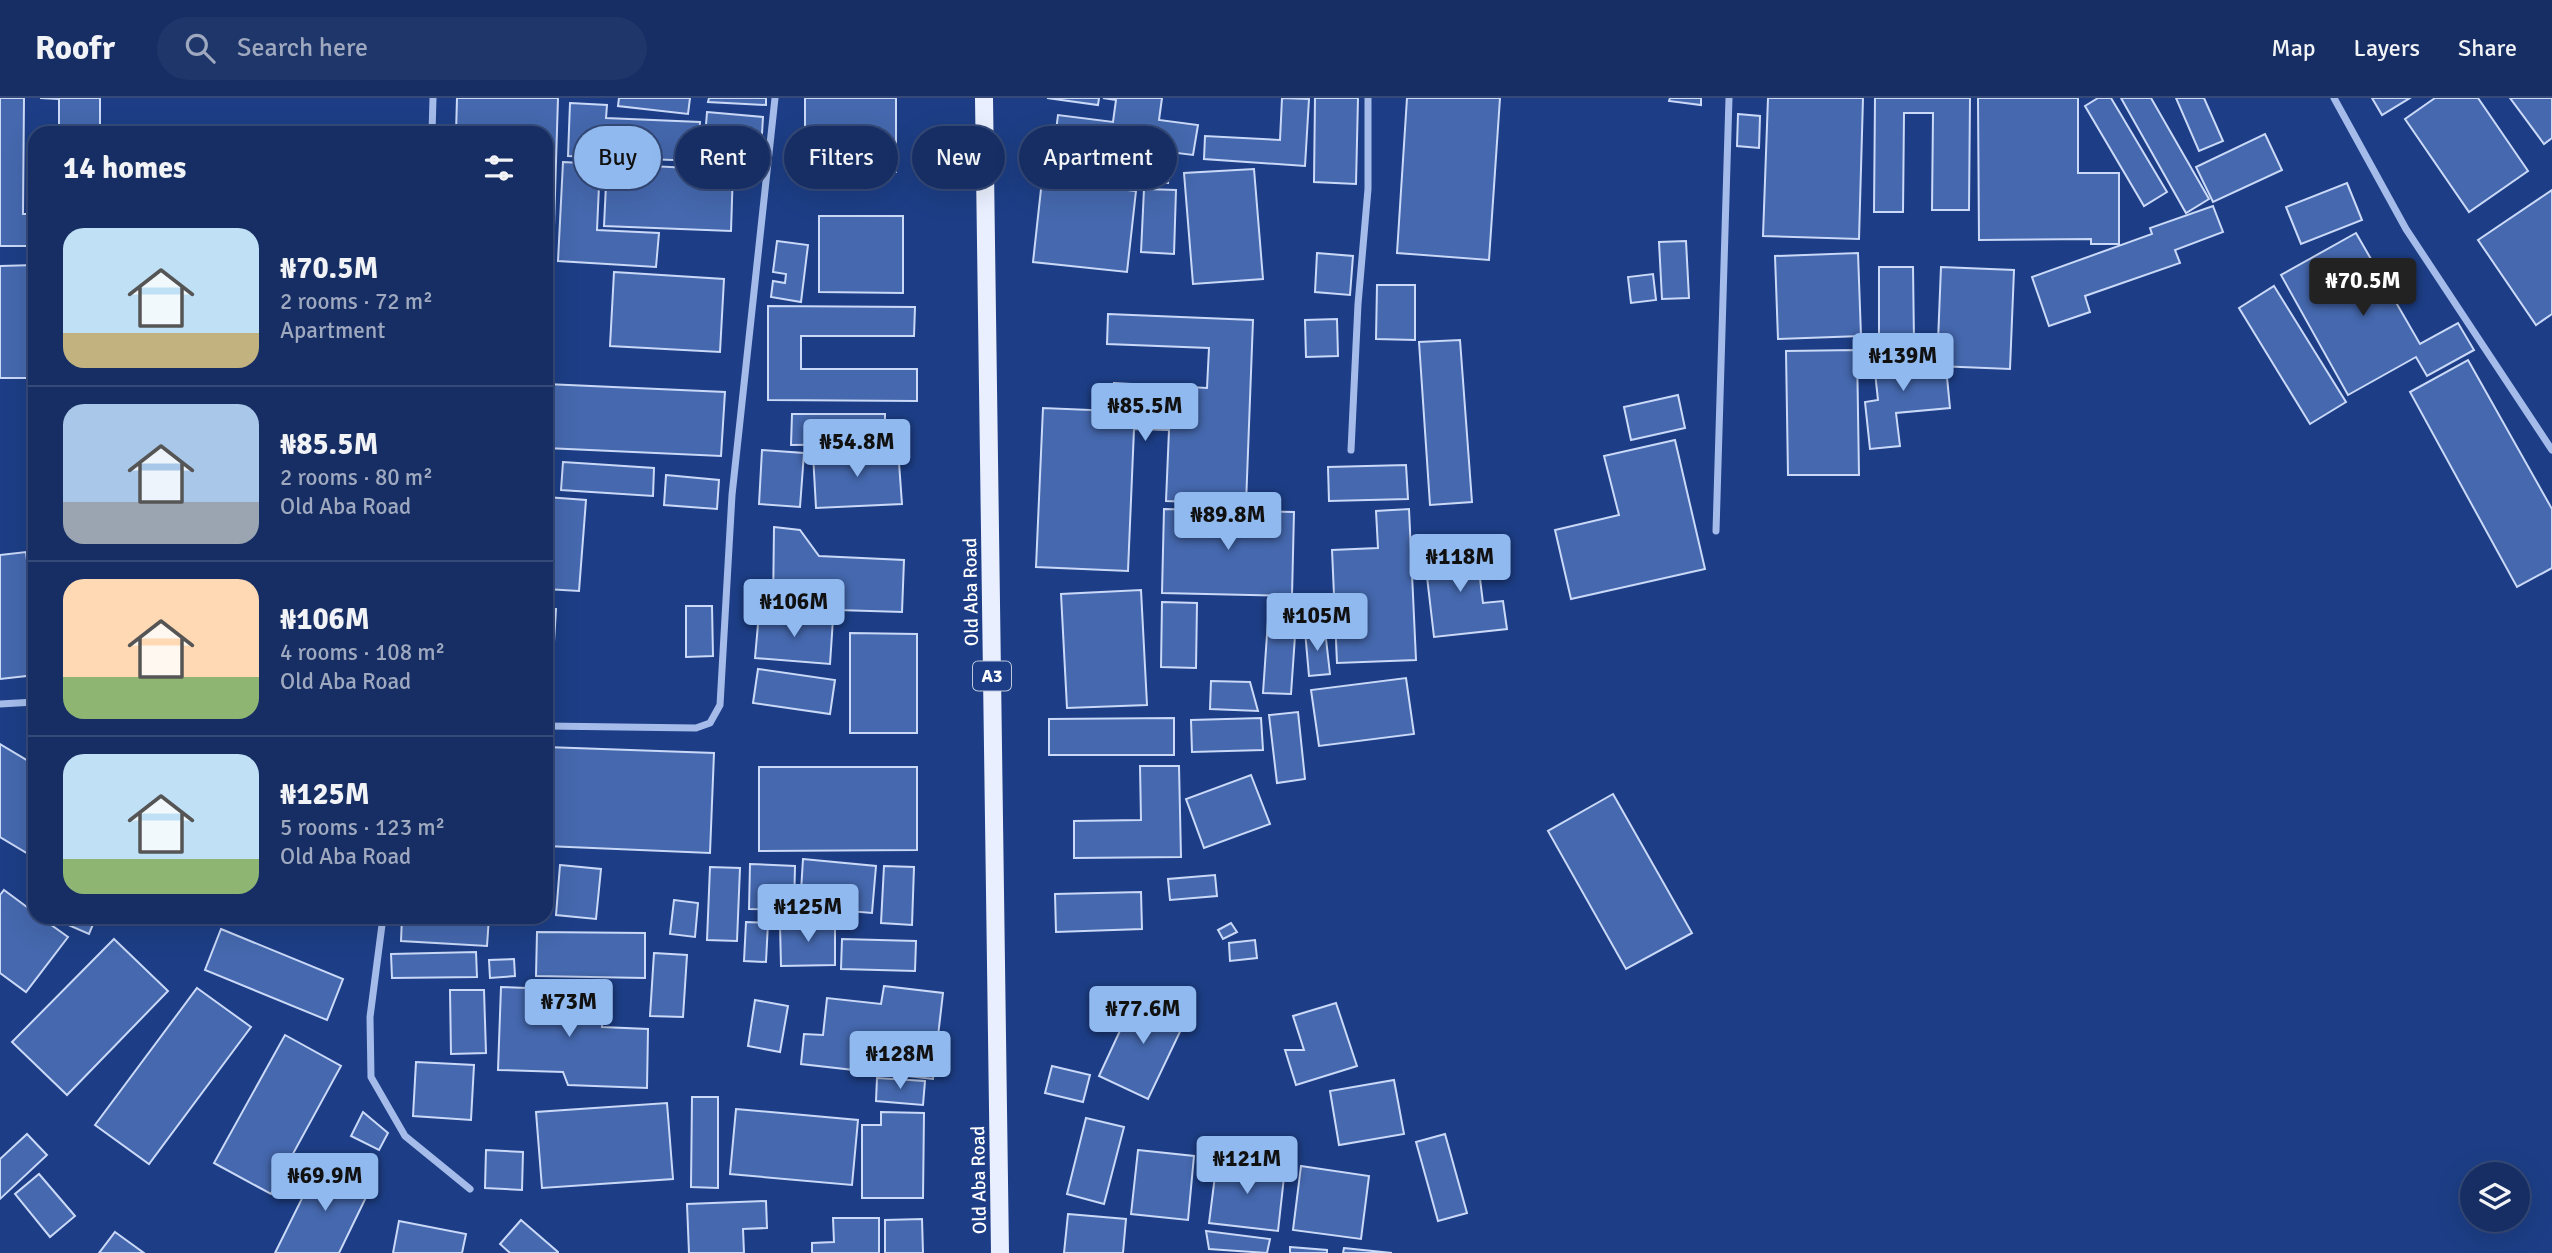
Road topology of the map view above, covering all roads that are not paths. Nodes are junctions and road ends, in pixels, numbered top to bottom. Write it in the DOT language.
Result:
graph roads {
  1 [pos="433,98"];
  2 [pos="775,98"];
  3 [pos="984,98"];
  4 [pos="1368,98"];
  5 [pos="1730,98"];
  6 [pos="2334,98"];
  7 [pos="432,126"];
  8 [pos="1351,450"];
  9 [pos="2552,450"];
  10 [pos="1716,531"];
  11 [pos="28,702"];
  12 [pos="0,704"];
  13 [pos="553,726"];
  14 [pos="382,924"];
  15 [pos="470,1189"];
  16 [pos="1000,1253"];
  1 -- 7 [label="street"];
  2 -- 13 [label="street"];
  3 -- 16 [label="main road, Old Aba Road / A3"];
  4 -- 8 [label="street"];
  5 -- 10 [label="street"];
  6 -- 9 [label="street"];
  11 -- 12 [label="street"];
  14 -- 15 [label="street"];
}
